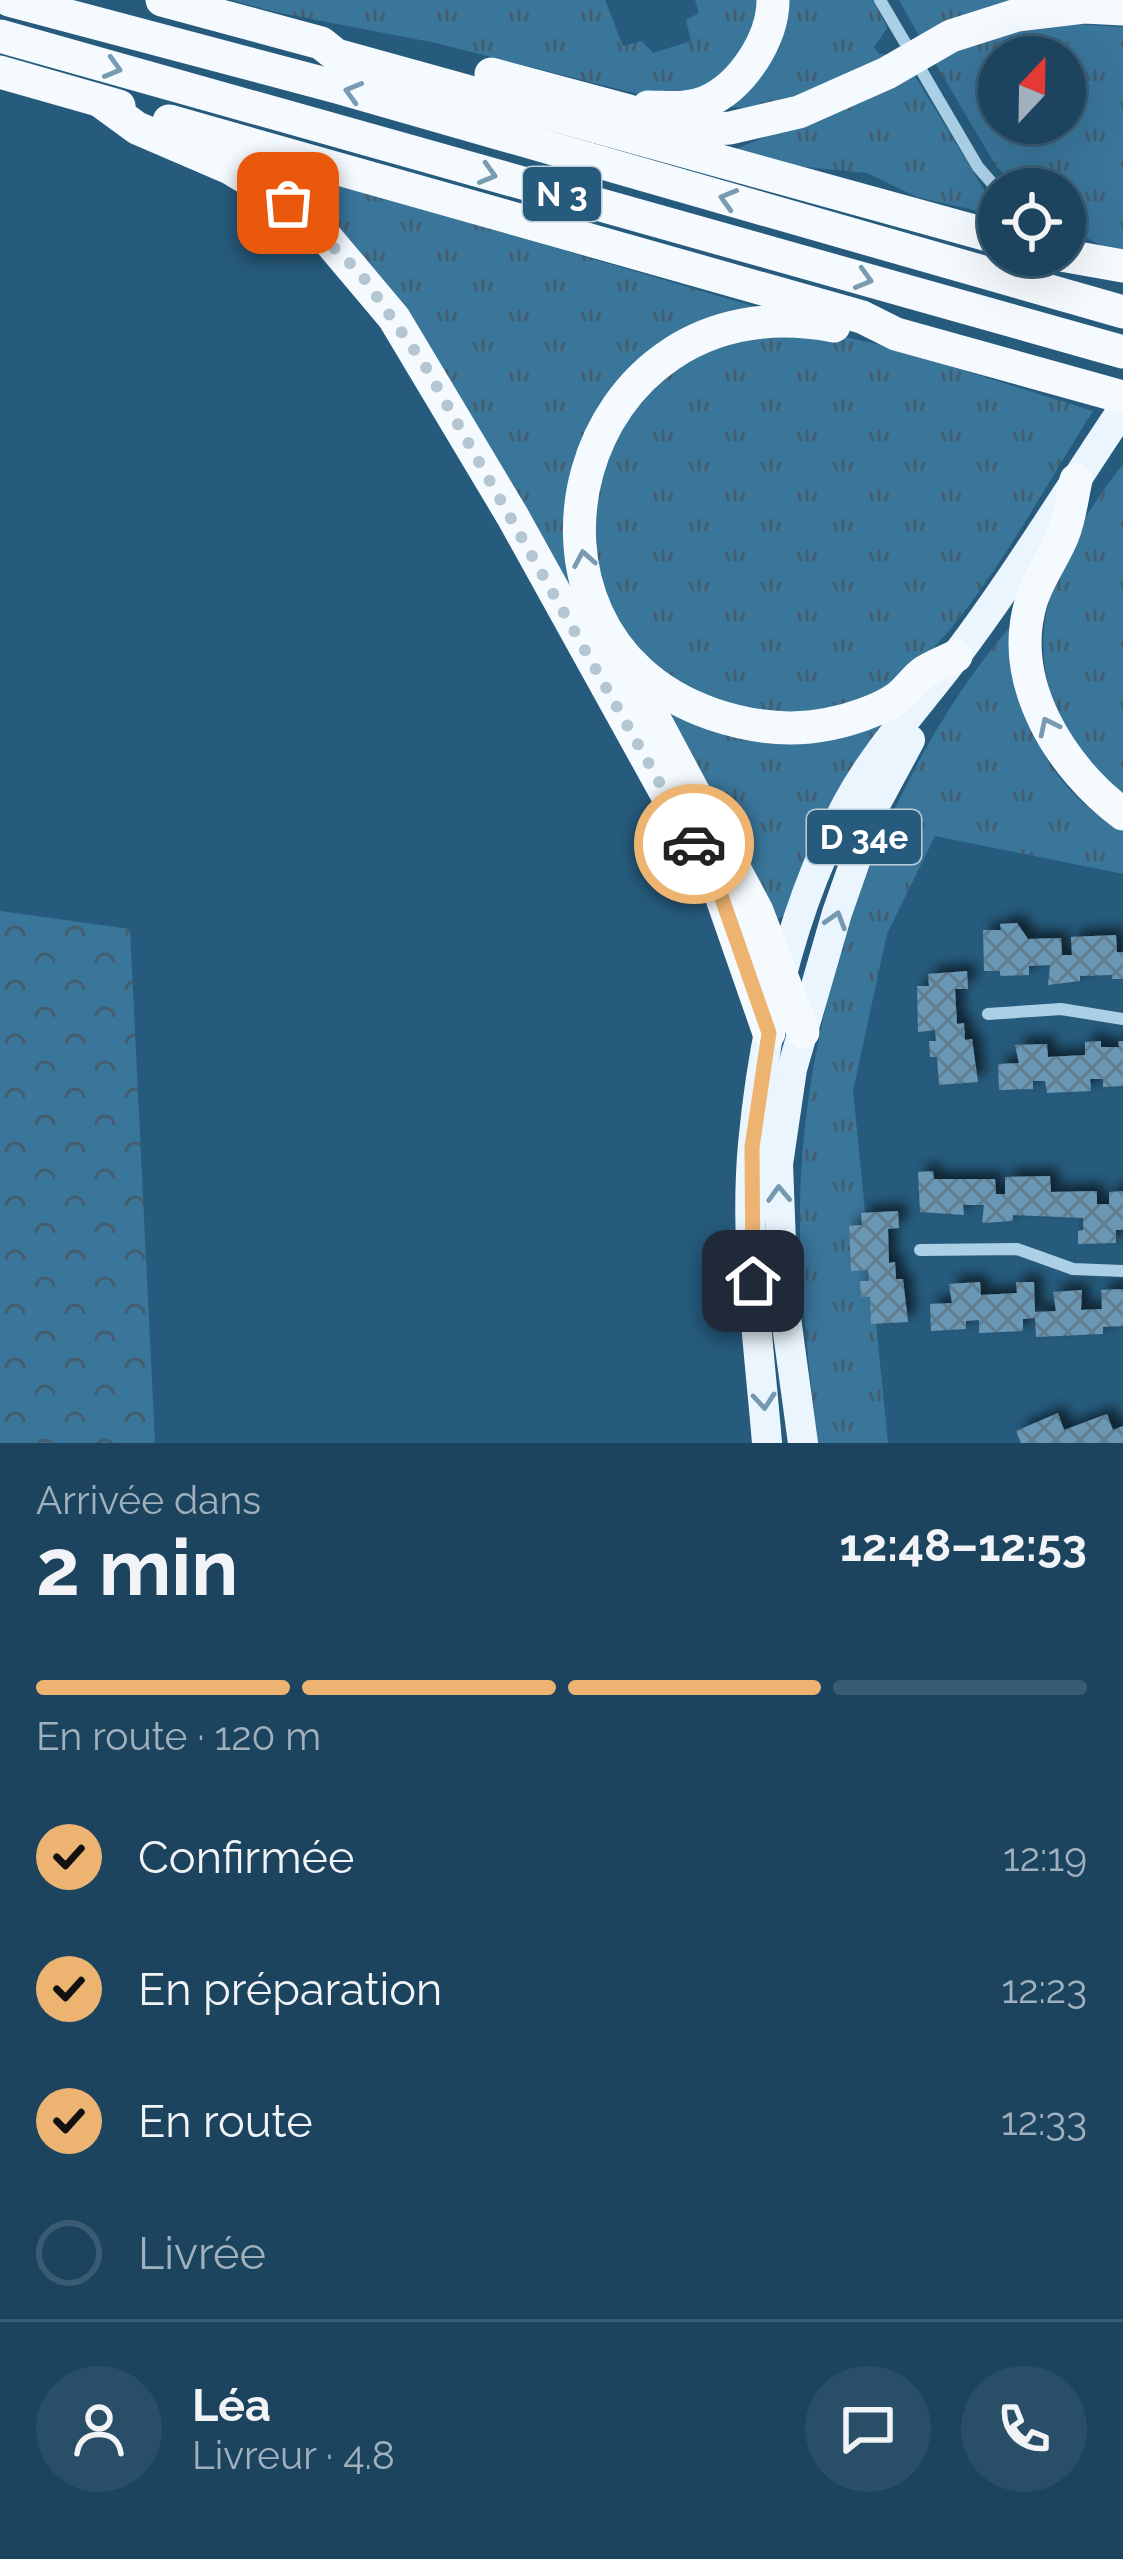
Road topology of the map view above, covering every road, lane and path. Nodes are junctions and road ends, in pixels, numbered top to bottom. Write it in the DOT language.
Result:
graph roads {
  1 [pos="9,0"];
  2 [pos="162,0"];
  3 [pos="772,0"];
  4 [pos="880,0"];
  5 [pos="1123,10"];
  6 [pos="0,36"];
  7 [pos="321,43"];
  8 [pos="0,72"];
  9 [pos="100,101"];
  10 [pos="629,111"];
  11 [pos="979,168"];
  12 [pos="978,232"];
  13 [pos="1086,250"];
  14 [pos="1086,259"];
  15 [pos="1119,265"];
  16 [pos="1123,312"];
  17 [pos="896,334"];
  18 [pos="1123,352"];
  19 [pos="1123,397"];
  20 [pos="1123,409"];
  21 [pos="1076,480"];
  22 [pos="956,656"];
  23 [pos="632,664"];
  24 [pos="1123,814"];
  25 [pos="783,976"];
  26 [pos="988,1014"];
  27 [pos="1123,1019"];
  28 [pos="803,1032"];
  29 [pos="769,1033"];
  30 [pos="920,1250"];
  31 [pos="1123,1271"];
  32 [pos="767,1443"];
  33 [pos="803,1443"];
  16 -- 1 [label="highway, N 3, one-way"];
  2 -- 7 [label="highway"];
  3 -- 10 [label="highway"];
  4 -- 11 [label="street"];
  5 -- 10 [label="highway"];
  6 -- 18 [label="highway, N 3, one-way"];
  7 -- 10 [label="highway"];
  7 -- 12 [label="highway"];
  8 -- 9 [label="highway"];
  9 -- 17 [label="highway"];
  9 -- 29 [label="highway"];
  13 -- 15 [label="street"];
  14 -- 15 [label="highway"];
  17 -- 19 [label="highway"];
  23 -- 17 [label="highway, one-way"];
  20 -- 21 [label="main road"];
  21 -- 22 [label="main road, D 34e"];
  24 -- 21 [label="highway, one-way"];
  22 -- 23 [label="highway"];
  22 -- 25 [label="main road, D 34e"];
  28 -- 22 [label="main road, D 34e, one-way"];
  23 -- 25 [label="highway"];
  25 -- 28 [label="highway"];
  25 -- 29 [label="main road, D 34e"];
  26 -- 27 [label="street"];
  33 -- 28 [label="main road, D 34e, one-way"];
  29 -- 32 [label="main road, D 34e, one-way"];
  30 -- 31 [label="street"];
}
